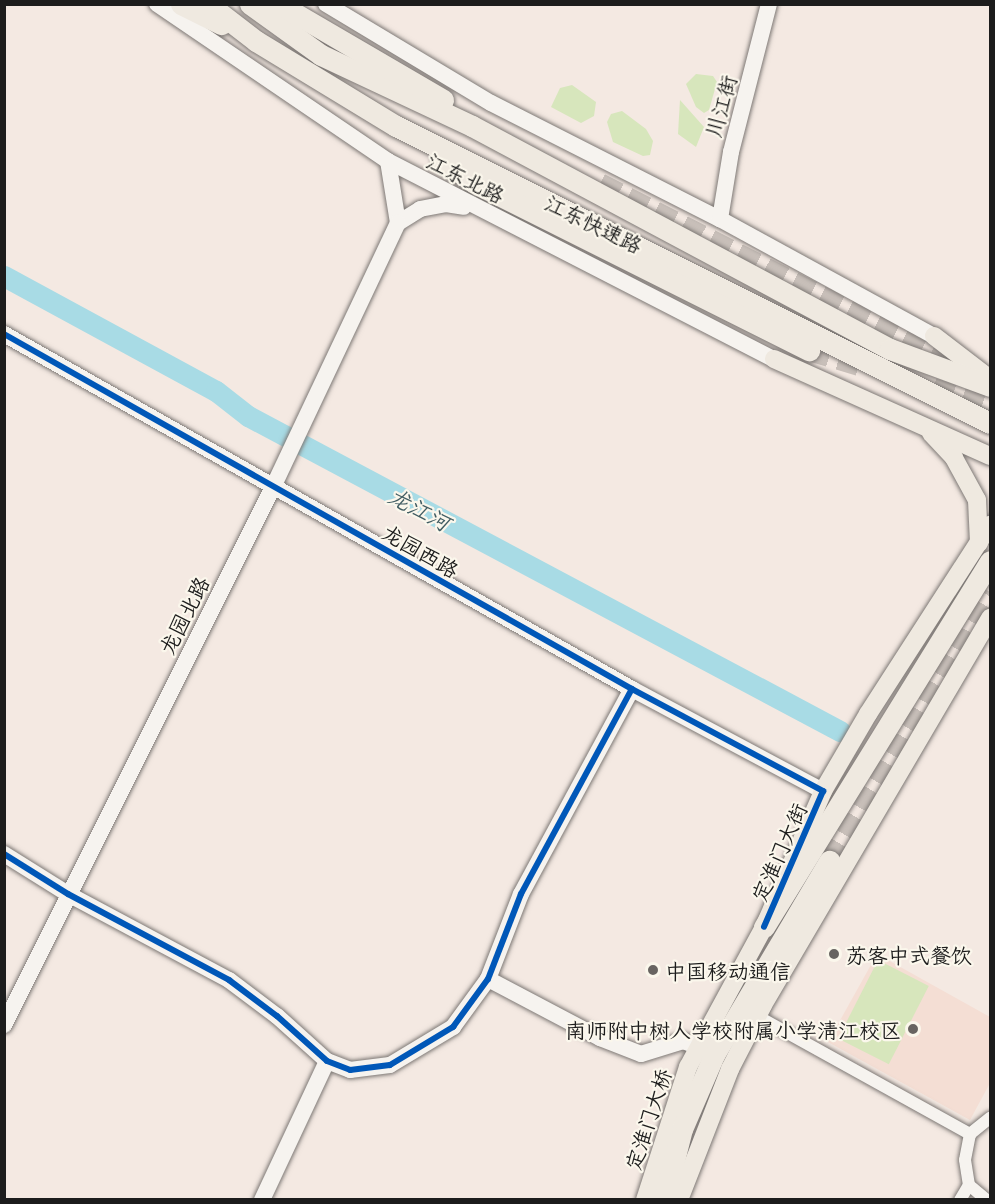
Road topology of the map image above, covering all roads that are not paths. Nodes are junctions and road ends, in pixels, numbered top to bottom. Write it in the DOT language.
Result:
graph roads {
  1 [pos="157,4"];
  2 [pos="181,4"];
  3 [pos="208,4"];
  4 [pos="250,4"];
  5 [pos="279,4"];
  6 [pos="294,4"];
  7 [pos="326,4"];
  8 [pos="769,4"];
  9 [pos="256,41"];
  10 [pos="366,52"];
  11 [pos="396,126"];
  12 [pos="388,161"];
  13 [pos="600,183"];
  14 [pos="482,211"];
  15 [pos="720,219"];
  16 [pos="398,223"];
  17 [pos="4,334"];
  18 [pos="934,336"];
  19 [pos="809,350"];
  20 [pos="774,359"];
  21 [pos="990,363"];
  22 [pos="936,364"];
  23 [pos="990,379"];
  24 [pos="990,386"];
  25 [pos="924,389"];
  26 [pos="990,423"];
  27 [pos="926,427"];
  28 [pos="990,456"];
  29 [pos="274,485"];
  30 [pos="990,525"];
  31 [pos="985,552"];
  32 [pos="990,618"];
  33 [pos="632,689"];
  34 [pos="823,791"];
  35 [pos="4,854"];
  36 [pos="829,861"];
  37 [pos="68,894"];
  38 [pos="764,927"];
  39 [pos="488,979"];
  40 [pos="757,1016"];
  41 [pos="4,1025"];
  42 [pos="697,1046"];
  43 [pos="327,1061"];
  44 [pos="990,1118"];
  45 [pos="970,1134"];
  46 [pos="969,1185"];
  47 [pos="262,1200"];
  48 [pos="645,1200"];
  49 [pos="664,1200"];
  50 [pos="679,1200"];
  51 [pos="960,1200"];
  52 [pos="987,1200"];
  1 -- 12 [label="main road, 江东北路"];
  2 -- 9 [label="highway"];
  3 -- 9 [label="highway, 江东快速路"];
  4 -- 22 [label="highway, 江东快速路"];
  5 -- 10 [label="highway"];
  6 -- 10 [label="highway"];
  7 -- 15 [label="main road"];
  8 -- 15 [label="main road, 川江街"];
  9 -- 11 [label="highway, 江东快速路"];
  10 -- 13 [label="highway"];
  11 -- 19 [label="highway"];
  11 -- 25 [label="highway, 江东快速路"];
  12 -- 14 [label="main road, 江东北路"];
  12 -- 16 [label="main road"];
  14 -- 16 [label="main road"];
  14 -- 20 [label="main road, 江东北路"];
  15 -- 18 [label="main road"];
  16 -- 29 [label="main road, 龙园北路"];
  17 -- 29 [label="main road, 龙园西路"];
  18 -- 21 [label="main road"];
  18 -- 23 [label="main road"];
  20 -- 27 [label="main road"];
  22 -- 24 [label="highway, 江东快速路"];
  22 -- 25 [label="highway"];
  25 -- 26 [label="highway, 江东快速路"];
  27 -- 28 [label="main road"];
  27 -- 31 [label="main road"];
  29 -- 33 [label="main road, 龙园西路"];
  29 -- 37 [label="main road, 龙园北路"];
  30 -- 31 [label="main road, 定淮门大街"];
  31 -- 34 [label="main road, 定淮门大街"];
  31 -- 38 [label="highway"];
  32 -- 40 [label="main road"];
  33 -- 34 [label="main road, 龙园西路"];
  33 -- 39 [label="main road"];
  34 -- 38 [label="main road, 定淮门大街"];
  35 -- 37 [label="main road"];
  36 -- 49 [label="highway"];
  37 -- 41 [label="main road, 龙园北路"];
  37 -- 43 [label="main road"];
  38 -- 42 [label="main road, 定淮门大桥"];
  39 -- 42 [label="main road"];
  39 -- 43 [label="main road"];
  40 -- 45 [label="street"];
  40 -- 50 [label="main road"];
  42 -- 48 [label="main road, 定淮门大桥"];
  43 -- 47 [label="main road"];
  44 -- 45 [label="street"];
  45 -- 46 [label="street"];
  46 -- 51 [label="street"];
  46 -- 52 [label="street"];
}
